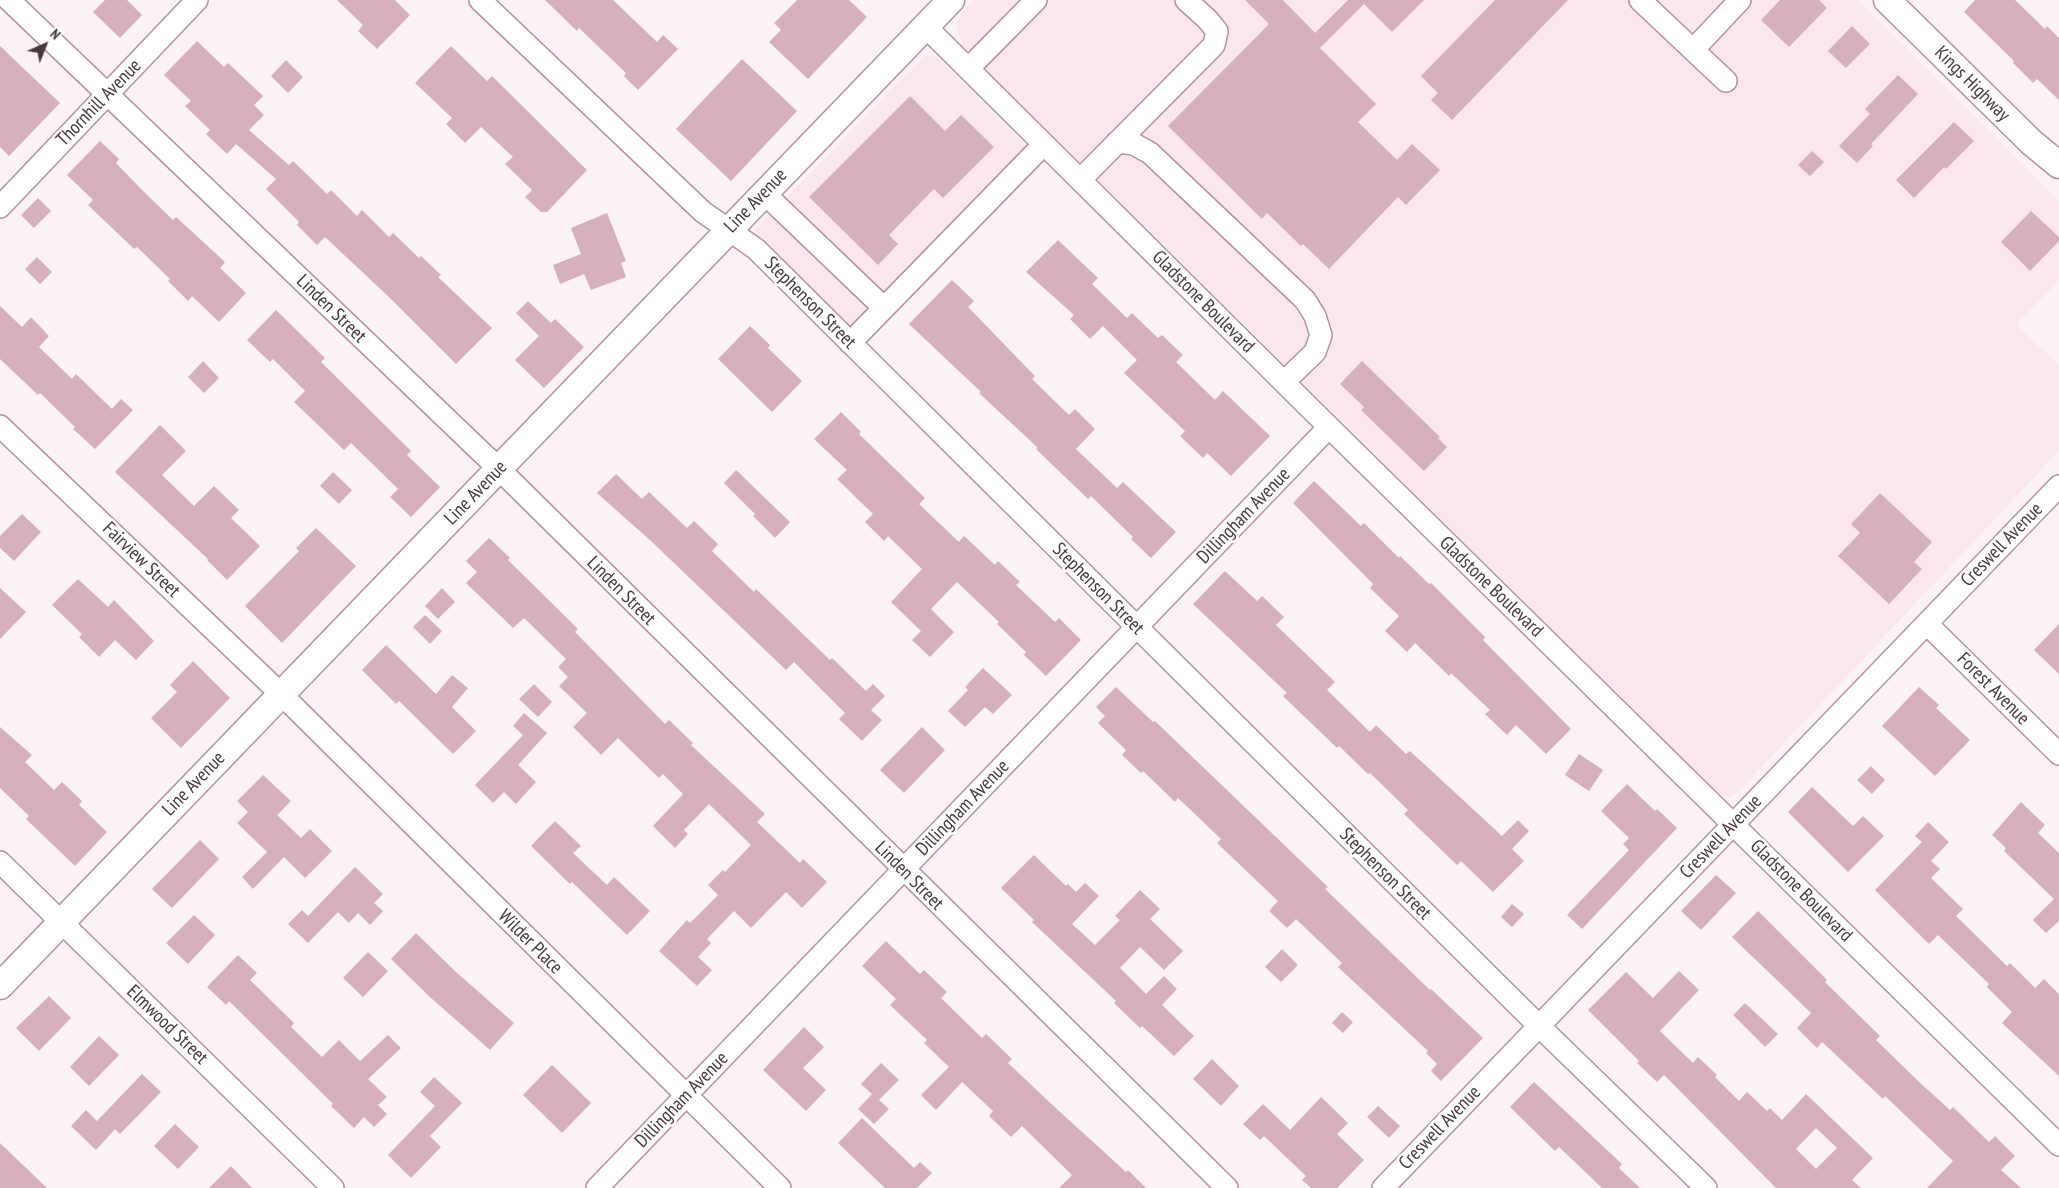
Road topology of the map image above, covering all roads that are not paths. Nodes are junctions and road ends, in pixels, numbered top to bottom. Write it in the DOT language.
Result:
graph roads {
  1 [pos="9,0"];
  2 [pos="197,0"];
  3 [pos="480,0"];
  4 [pos="1036,0"];
  5 [pos="1186,0"];
  6 [pos="1640,0"];
  7 [pos="1740,0"];
  8 [pos="1887,0"];
  9 [pos="949,1"];
  10 [pos="926,26"];
  11 [pos="1692,50"];
  12 [pos="968,69"];
  13 [pos="1726,82"];
  14 [pos="107,95"];
  15 [pos="1117,142"];
  16 [pos="1044,144"];
  17 [pos="2059,165"];
  18 [pos="1080,180"];
  19 [pos="764,193"];
  20 [pos="0,207"];
  21 [pos="728,230"];
  22 [pos="884,308"];
  23 [pos="850,343"];
  24 [pos="1284,382"];
  25 [pos="0,426"];
  26 [pos="1329,427"];
  27 [pos="499,469"];
  28 [pos="2059,486"];
  29 [pos="1926,624"];
  30 [pos="1137,627"];
  31 [pos="281,694"];
  32 [pos="2059,754"];
  33 [pos="1733,824"];
  34 [pos="0,862"];
  35 [pos="903,870"];
  36 [pos="62,922"];
  37 [pos="0,986"];
  38 [pos="1538,1025"];
  39 [pos="686,1096"];
  40 [pos="2059,1145"];
  41 [pos="333,1188"];
  42 [pos="597,1188"];
  43 [pos="780,1188"];
  44 [pos="1227,1188"];
  45 [pos="1383,1188"];
  46 [pos="1706,1188"];
  1 -- 14 [label="street, Linden Street"];
  2 -- 14 [label="street, Thornhill Avenue"];
  3 -- 21 [label="street, Stephenson Street"];
  4 -- 12 [label="street"];
  5 -- 15 [label="street"];
  6 -- 11 [label="street"];
  7 -- 11 [label="street"];
  8 -- 17 [label="main road, Kings Highway"];
  9 -- 10 [label="main road, Line Avenue"];
  10 -- 12 [label="street, Gladstone Boulevard"];
  10 -- 19 [label="main road, Line Avenue"];
  11 -- 13 [label="street"];
  12 -- 16 [label="street, Gladstone Boulevard"];
  14 -- 20 [label="street, Thornhill Avenue"];
  14 -- 27 [label="street, Linden Street"];
  15 -- 18 [label="street"];
  15 -- 24 [label="street"];
  16 -- 18 [label="street, Gladstone Boulevard"];
  16 -- 22 [label="street"];
  18 -- 24 [label="street, Gladstone Boulevard"];
  19 -- 21 [label="main road, Line Avenue"];
  19 -- 22 [label="street"];
  21 -- 23 [label="street, Stephenson Street"];
  21 -- 27 [label="main road, Line Avenue"];
  22 -- 23 [label="street"];
  23 -- 30 [label="street, Stephenson Street"];
  24 -- 26 [label="street, Gladstone Boulevard"];
  25 -- 31 [label="street, Fairview Street"];
  26 -- 30 [label="street, Dillingham Avenue"];
  26 -- 33 [label="street, Gladstone Boulevard"];
  27 -- 31 [label="main road, Line Avenue"];
  27 -- 35 [label="street, Linden Street"];
  28 -- 29 [label="street, Creswell Avenue"];
  29 -- 32 [label="street, Forest Avenue"];
  29 -- 33 [label="street, Creswell Avenue"];
  30 -- 35 [label="street, Dillingham Avenue"];
  30 -- 38 [label="street, Stephenson Street"];
  31 -- 36 [label="main road, Line Avenue"];
  31 -- 39 [label="street, Wilder Place"];
  33 -- 38 [label="street, Creswell Avenue"];
  33 -- 40 [label="street, Gladstone Boulevard"];
  34 -- 36 [label="street, Elmwood Street"];
  35 -- 39 [label="street, Dillingham Avenue"];
  35 -- 44 [label="street, Linden Street"];
  36 -- 37 [label="main road, Line Avenue"];
  36 -- 41 [label="street, Elmwood Street"];
  38 -- 45 [label="street, Creswell Avenue"];
  38 -- 46 [label="street, Stephenson Street"];
  39 -- 42 [label="street, Dillingham Avenue"];
  39 -- 43 [label="street, Wilder Place"];
}
